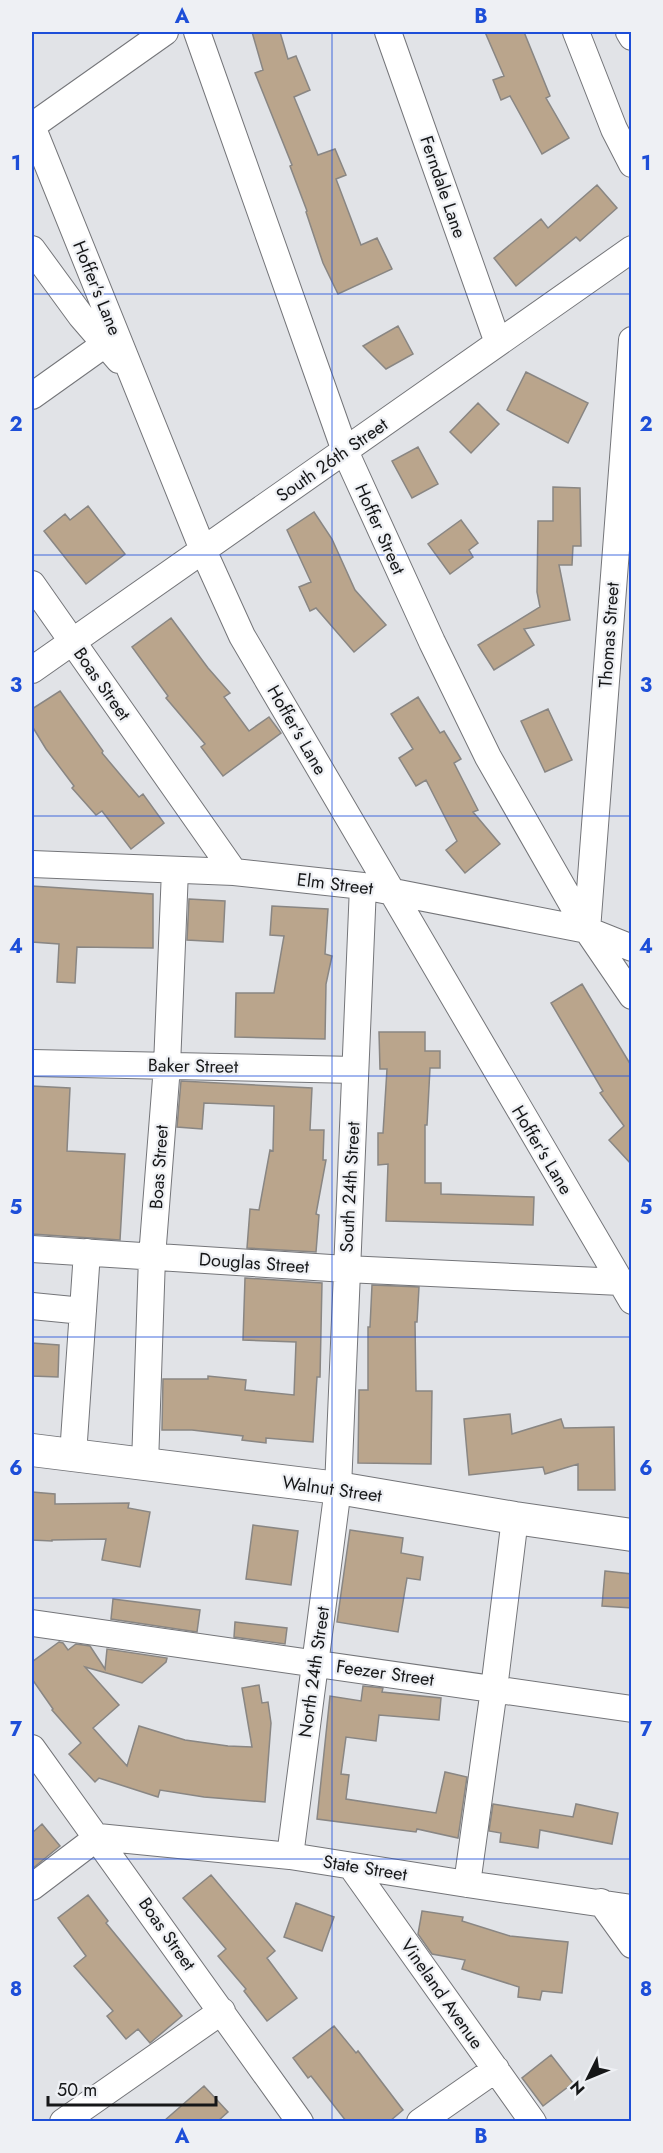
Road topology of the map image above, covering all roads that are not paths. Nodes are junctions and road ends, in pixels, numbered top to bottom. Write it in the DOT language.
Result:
graph roads {
  1 [pos="165,32"];
  2 [pos="196,32"];
  3 [pos="388,32"];
  4 [pos="576,32"];
  5 [pos="629,32"];
  6 [pos="632,37"];
  7 [pos="32,126"];
  8 [pos="632,164"];
  9 [pos="32,249"];
  10 [pos="632,249"];
  11 [pos="632,340"];
  12 [pos="498,343"];
  13 [pos="105,344"];
  14 [pos="133,376"];
  15 [pos="32,396"];
  16 [pos="345,451"];
  17 [pos="203,550"];
  18 [pos="32,584"];
  19 [pos="72,641"];
  20 [pos="32,670"];
  21 [pos="32,864"];
  22 [pos="175,870"];
  23 [pos="234,872"];
  24 [pos="363,886"];
  25 [pos="390,891"];
  26 [pos="587,930"];
  27 [pos="632,948"];
  28 [pos="632,996"];
  29 [pos="32,1063"];
  30 [pos="167,1066"];
  31 [pos="355,1070"];
  32 [pos="32,1249"];
  33 [pos="87,1252"];
  34 [pos="152,1257"];
  35 [pos="346,1269"];
  36 [pos="626,1292"];
  37 [pos="32,1306"];
  38 [pos="83,1311"];
  39 [pos="32,1450"];
  40 [pos="73,1455"];
  41 [pos="145,1464"];
  42 [pos="338,1488"];
  43 [pos="515,1518"];
  44 [pos="632,1535"];
  45 [pos="32,1623"];
  46 [pos="315,1663"];
  47 [pos="494,1689"];
  48 [pos="632,1708"];
  49 [pos="32,1748"];
  50 [pos="98,1837"];
  51 [pos="290,1856"];
  52 [pos="351,1866"];
  53 [pos="467,1884"];
  54 [pos="32,1887"];
  55 [pos="601,1902"];
  56 [pos="632,1908"];
  57 [pos="632,1945"];
  58 [pos="222,2011"];
  59 [pos="496,2069"];
  60 [pos="63,2121"];
  61 [pos="300,2121"];
  62 [pos="420,2121"];
  63 [pos="533,2121"];
  1 -- 7 [label="street"];
  2 -- 16 [label="street, Hoffer Street"];
  3 -- 12 [label="street, Ferndale Lane"];
  4 -- 8 [label="street"];
  5 -- 6 [label="street"];
  7 -- 14 [label="street, Hoffer's Lane"];
  9 -- 13 [label="street"];
  10 -- 12 [label="street, South 26th Street"];
  11 -- 26 [label="street, Thomas Street"];
  12 -- 16 [label="street, South 26th Street"];
  13 -- 14 [label="street"];
  13 -- 15 [label="street"];
  14 -- 17 [label="street, Hoffer's Lane"];
  16 -- 17 [label="street, South 26th Street"];
  16 -- 26 [label="street, Hoffer Street"];
  17 -- 19 [label="street, South 26th Street"];
  17 -- 25 [label="street, Hoffer's Lane"];
  18 -- 19 [label="street, Boas Street"];
  19 -- 20 [label="street, South 26th Street"];
  19 -- 23 [label="street, Boas Street"];
  21 -- 22 [label="street, Elm Street"];
  22 -- 23 [label="street, Elm Street"];
  22 -- 30 [label="street, Boas Street"];
  23 -- 24 [label="street, Elm Street"];
  24 -- 25 [label="street, Elm Street"];
  24 -- 31 [label="street, South 24th Street"];
  25 -- 26 [label="street, Elm Street"];
  25 -- 36 [label="street, Hoffer's Lane"];
  26 -- 27 [label="street, Elm Street"];
  26 -- 28 [label="street, Hoffer Street"];
  29 -- 30 [label="street, Baker Street"];
  30 -- 31 [label="street, Baker Street"];
  30 -- 34 [label="street, Boas Street"];
  31 -- 35 [label="street, South 24th Street"];
  32 -- 33 [label="street, Douglas Street"];
  33 -- 34 [label="street, Douglas Street"];
  33 -- 38 [label="street"];
  34 -- 35 [label="street, Douglas Street"];
  34 -- 41 [label="street, Boas Street"];
  35 -- 36 [label="street, Douglas Street"];
  35 -- 42 [label="street, South 24th Street"];
  37 -- 38 [label="street"];
  38 -- 40 [label="street"];
  39 -- 40 [label="main road, Walnut Street"];
  40 -- 41 [label="main road, Walnut Street"];
  41 -- 42 [label="main road, Walnut Street"];
  42 -- 43 [label="main road, Walnut Street"];
  42 -- 46 [label="street, North 24th Street"];
  43 -- 44 [label="main road, Walnut Street"];
  43 -- 47 [label="street"];
  45 -- 46 [label="street, Feezer Street"];
  46 -- 47 [label="street, Feezer Street"];
  46 -- 51 [label="street, North 24th Street"];
  47 -- 48 [label="street, Feezer Street"];
  47 -- 53 [label="street"];
  49 -- 50 [label="street, Boas Street"];
  50 -- 51 [label="street, State Street"];
  50 -- 54 [label="street"];
  50 -- 58 [label="street, Boas Street"];
  51 -- 52 [label="street, State Street"];
  52 -- 53 [label="street, State Street"];
  52 -- 59 [label="street, Vineland Avenue"];
  53 -- 55 [label="street, State Street"];
  55 -- 56 [label="street, State Street"];
  55 -- 57 [label="street"];
  58 -- 60 [label="street"];
  58 -- 61 [label="street, Boas Street"];
  59 -- 62 [label="street"];
  59 -- 63 [label="street, Vineland Avenue"];
}
